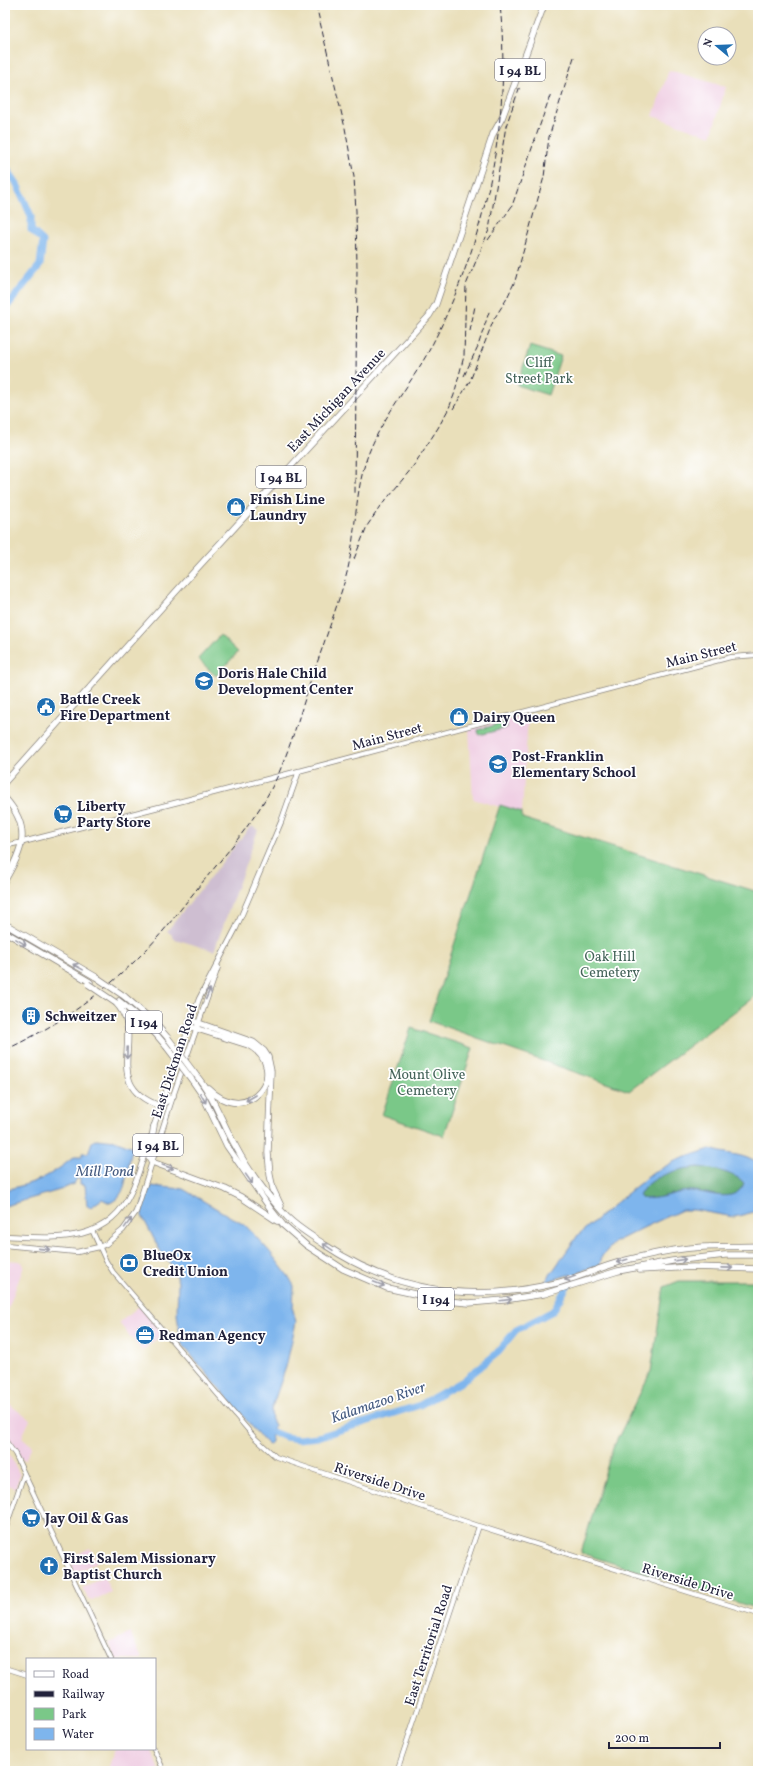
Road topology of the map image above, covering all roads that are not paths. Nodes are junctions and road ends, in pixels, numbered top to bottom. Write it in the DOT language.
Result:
graph roads {
  1 [pos="544,5"];
  2 [pos="758,655"];
  3 [pos="299,771"];
  4 [pos="5,782"];
  5 [pos="5,798"];
  6 [pos="23,842"];
  7 [pos="5,846"];
  8 [pos="5,880"];
  9 [pos="5,920"];
  10 [pos="5,924"];
  11 [pos="14,929"];
  12 [pos="5,932"];
  13 [pos="220,960"];
  14 [pos="118,1002"];
  15 [pos="189,1023"];
  16 [pos="197,1025"];
  17 [pos="204,1083"];
  18 [pos="173,1096"];
  19 [pos="160,1106"];
  20 [pos="154,1126"];
  21 [pos="152,1162"];
  22 [pos="286,1215"];
  23 [pos="283,1225"];
  24 [pos="92,1230"];
  25 [pos="5,1236"];
  26 [pos="758,1243"];
  27 [pos="5,1245"];
  28 [pos="758,1246"];
  29 [pos="99,1247"];
  30 [pos="723,1247"];
  31 [pos="758,1255"];
  32 [pos="758,1269"];
  33 [pos="618,1271"];
  34 [pos="5,1440"];
  35 [pos="24,1474"];
  36 [pos="480,1526"];
  37 [pos="5,1530"];
  38 [pos="758,1614"];
  39 [pos="111,1658"];
  40 [pos="5,1668"];
  41 [pos="26,1675"];
  42 [pos="154,1750"];
  43 [pos="164,1771"];
  44 [pos="397,1771"];
  1 -- 4 [label="highway, East Michigan Avenue / I 94 BL"];
  2 -- 3 [label="street, Main Street"];
  3 -- 6 [label="main road, Main Street"];
  3 -- 13 [label="main road, East Dickman Road / I 94 BL"];
  5 -- 6 [label="highway"];
  6 -- 7 [label="street"];
  6 -- 8 [label="highway"];
  9 -- 11 [label="highway"];
  10 -- 11 [label="highway, I 194"];
  17 -- 11 [label="highway, I 194, one-way, bridge"];
  12 -- 14 [label="highway, I 194, one-way"];
  13 -- 15 [label="main road, East Dickman Road / I 94 BL"];
  16 -- 13 [label="main road, East Dickman Road / I 94 BL, one-way"];
  14 -- 19 [label="highway, one-way"];
  14 -- 23 [label="highway, I 194, one-way, bridge"];
  15 -- 16 [label="highway"];
  15 -- 19 [label="main road, East Dickman Road / I 94 BL"];
  16 -- 17 [label="highway, one-way"];
  16 -- 18 [label="main road, East Dickman Road / I 94 BL"];
  16 -- 22 [label="highway"];
  17 -- 22 [label="highway, I 194"];
  18 -- 19 [label="highway"];
  18 -- 21 [label="main road, East Dickman Road / I 94 BL"];
  19 -- 20 [label="main road, East Dickman Road / I 94 BL"];
  20 -- 21 [label="highway"];
  20 -- 24 [label="main road, East Dickman Road / I 94 BL"];
  21 -- 23 [label="highway, one-way"];
  29 -- 21 [label="main road, East Dickman Road / I 94 BL, one-way"];
  30 -- 22 [label="highway, I 194, one-way"];
  23 -- 33 [label="highway, I 194, one-way"];
  24 -- 25 [label="main road, East Dickman Road / I 94 BL"];
  24 -- 29 [label="street, Riverside Drive"];
  26 -- 30 [label="highway"];
  27 -- 29 [label="main road, East Dickman Road / I 94 BL, one-way"];
  28 -- 30 [label="highway, I 194"];
  29 -- 36 [label="street, Riverside Drive"];
  33 -- 31 [label="highway, I 194, one-way"];
  33 -- 32 [label="highway, one-way"];
  34 -- 35 [label="street"];
  35 -- 37 [label="street"];
  35 -- 39 [label="street"];
  36 -- 38 [label="street, Riverside Drive"];
  36 -- 44 [label="street, East Territorial Road"];
  40 -- 41 [label="street"];
  42 -- 43 [label="street"];
}
